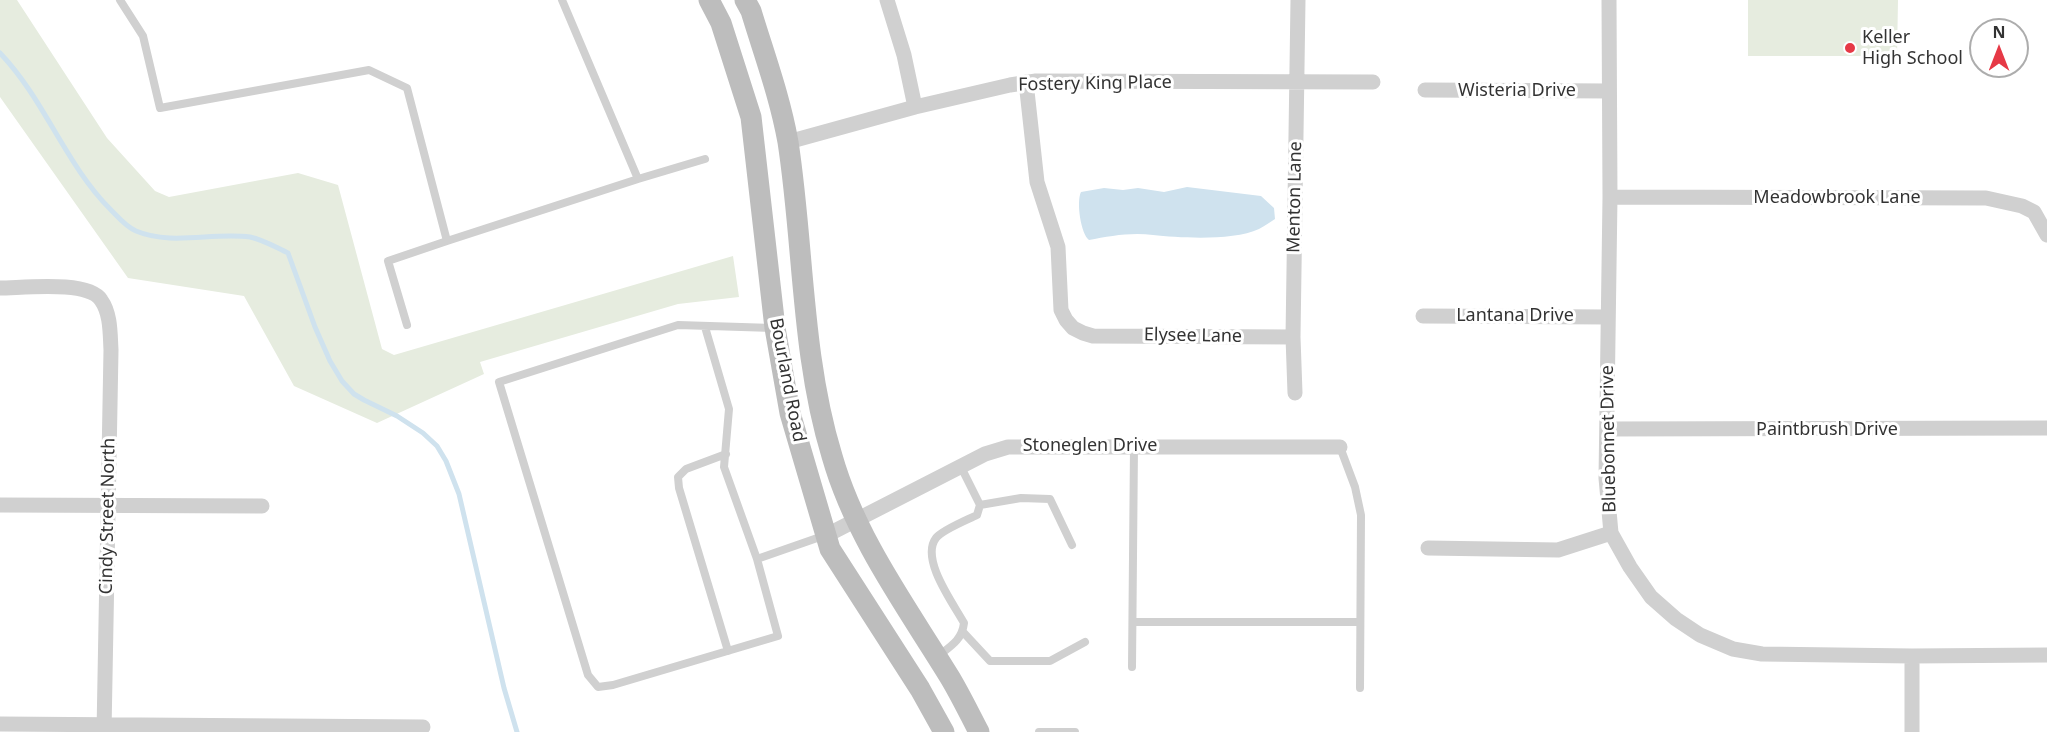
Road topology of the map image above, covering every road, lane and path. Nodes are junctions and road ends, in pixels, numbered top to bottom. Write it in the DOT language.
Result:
graph roads {
  1 [pos="120,0"];
  2 [pos="562,0"];
  3 [pos="709,0"];
  4 [pos="745,0"];
  5 [pos="887,0"];
  6 [pos="1298,0"];
  7 [pos="1609,0"];
  8 [pos="1026,82"];
  9 [pos="1297,82"];
  10 [pos="1373,82"];
  11 [pos="1425,90"];
  12 [pos="1609,92"];
  13 [pos="915,107"];
  14 [pos="788,142"];
  15 [pos="705,159"];
  16 [pos="638,179"];
  17 [pos="1610,197"];
  18 [pos="2047,235"];
  19 [pos="447,241"];
  20 [pos="0,288"];
  21 [pos="1423,316"];
  22 [pos="1608,317"];
  23 [pos="407,325"];
  24 [pos="705,327"];
  25 [pos="775,328"];
  26 [pos="1293,337"];
  27 [pos="1295,393"];
  28 [pos="2047,428"];
  29 [pos="1607,429"];
  30 [pos="1134,446"];
  31 [pos="1340,447"];
  32 [pos="726,454"];
  33 [pos="961,466"];
  34 [pos="0,505"];
  35 [pos="109,505"];
  36 [pos="980,505"];
  37 [pos="262,506"];
  38 [pos="856,518"];
  39 [pos="1611,533"];
  40 [pos="825,536"];
  41 [pos="1072,545"];
  42 [pos="1428,548"];
  43 [pos="757,559"];
  44 [pos="1133,622"];
  45 [pos="1360,622"];
  46 [pos="963,632"];
  47 [pos="1085,642"];
  48 [pos="728,651"];
  49 [pos="1912,656"];
  50 [pos="2047,656"];
  51 [pos="936,657"];
  52 [pos="1132,667"];
  53 [pos="1360,688"];
  54 [pos="0,724"];
  55 [pos="423,727"];
  56 [pos="104,728"];
  57 [pos="944,732"];
  58 [pos="980,732"];
  59 [pos="1039,732"];
  60 [pos="1075,732"];
  61 [pos="1912,732"];
  1 -- 19 [label="lane"];
  2 -- 16 [label="lane"];
  3 -- 25 [label="main road, Bourland Road"];
  4 -- 14 [label="main road, Bourland Road"];
  5 -- 13 [label="street"];
  6 -- 9 [label="street, Menton Lane"];
  7 -- 12 [label="street, Bluebonnet Drive"];
  8 -- 9 [label="street, Fostery King Place"];
  8 -- 13 [label="street, Fostery King Place"];
  8 -- 26 [label="street, Elysee Lane"];
  9 -- 10 [label="street, Fostery King Place"];
  9 -- 26 [label="street, Menton Lane"];
  11 -- 12 [label="street, Wisteria Drive"];
  12 -- 17 [label="street, Bluebonnet Drive"];
  13 -- 14 [label="street, Fostery King Place"];
  14 -- 38 [label="main road, Bourland Road"];
  15 -- 16 [label="lane"];
  16 -- 19 [label="lane"];
  17 -- 18 [label="street, Meadowbrook Lane"];
  17 -- 22 [label="street, Bluebonnet Drive"];
  19 -- 23 [label="lane"];
  20 -- 35 [label="street, Cindy Street North"];
  21 -- 22 [label="street, Lantana Drive"];
  22 -- 29 [label="street, Bluebonnet Drive"];
  24 -- 25 [label="lane"];
  24 -- 32 [label="lane"];
  24 -- 48 [label="lane"];
  25 -- 40 [label="main road, Bourland Road"];
  26 -- 27 [label="street, Menton Lane"];
  28 -- 29 [label="street, Paintbrush Drive"];
  29 -- 39 [label="street, Bluebonnet Drive"];
  30 -- 31 [label="street, Stoneglen Drive"];
  30 -- 33 [label="street, Stoneglen Drive"];
  30 -- 44 [label="lane"];
  31 -- 45 [label="lane"];
  32 -- 43 [label="lane"];
  32 -- 48 [label="lane"];
  33 -- 36 [label="lane"];
  33 -- 38 [label="street, Stoneglen Drive"];
  34 -- 35 [label="street"];
  35 -- 37 [label="street"];
  35 -- 56 [label="street, Cindy Street North"];
  36 -- 41 [label="lane"];
  36 -- 46 [label="lane"];
  38 -- 40 [label="street, Stoneglen Drive"];
  38 -- 51 [label="main road, Bourland Road"];
  39 -- 42 [label="street"];
  39 -- 49 [label="street, Bluebonnet Drive"];
  40 -- 43 [label="lane"];
  40 -- 57 [label="main road, Bourland Road"];
  43 -- 48 [label="lane"];
  44 -- 45 [label="lane"];
  44 -- 52 [label="lane"];
  45 -- 53 [label="lane"];
  46 -- 47 [label="lane"];
  46 -- 51 [label="lane"];
  49 -- 50 [label="street, Bluebonnet Drive"];
  49 -- 61 [label="street"];
  51 -- 58 [label="main road, Bourland Road"];
  54 -- 56 [label="street"];
  55 -- 56 [label="street"];
  59 -- 60 [label="lane"];
}
